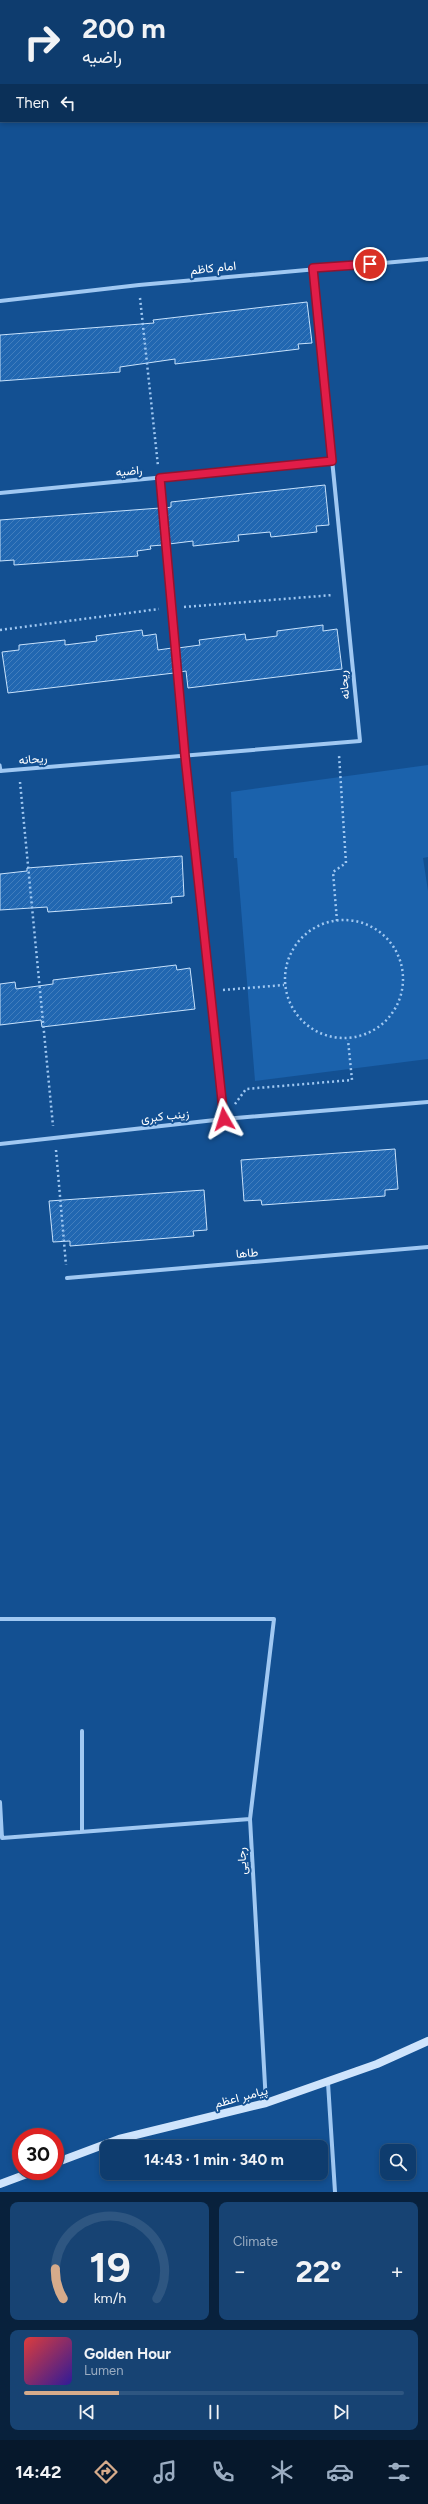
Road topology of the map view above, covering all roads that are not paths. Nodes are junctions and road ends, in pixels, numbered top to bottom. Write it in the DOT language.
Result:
graph roads {
  1 [pos="428,259"];
  2 [pos="313,268"];
  3 [pos="0,301"];
  4 [pos="332,461"];
  5 [pos="160,478"];
  6 [pos="0,493"];
  7 [pos="185,756"];
  8 [pos="0,765"];
  9 [pos="0,771"];
  10 [pos="428,1102"];
  11 [pos="224,1119"];
  12 [pos="0,1144"];
  13 [pos="428,1247"];
  14 [pos="68,1278"];
  15 [pos="0,1618"];
  16 [pos="82,1731"];
  17 [pos="0,1802"];
  18 [pos="250,1819"];
  19 [pos="82,1832"];
  20 [pos="428,2041"];
  21 [pos="328,2083"];
  22 [pos="266,2103"];
  23 [pos="64,2160"];
  24 [pos="12,2180"];
  25 [pos="0,2184"];
  26 [pos="335,2192"];
  1 -- 2 [label="street, امام کاظم"];
  2 -- 3 [label="street, امام کاظم"];
  2 -- 4 [label="street, ریحانه"];
  4 -- 5 [label="street, راضیه"];
  4 -- 7 [label="street, ریحانه"];
  5 -- 6 [label="street, راضیه"];
  5 -- 7 [label="lane"];
  7 -- 9 [label="street, ریحانه"];
  7 -- 11 [label="street"];
  8 -- 9 [label="lane"];
  10 -- 11 [label="street, زینب کبری"];
  11 -- 12 [label="street, زینب کبری"];
  13 -- 14 [label="street, طاها"];
  15 -- 18 [label="street, رجایی"];
  16 -- 19 [label="street"];
  17 -- 19 [label="street"];
  18 -- 19 [label="street"];
  18 -- 22 [label="street, رجایی"];
  20 -- 21 [label="main road, پیامبر اعظم"];
  21 -- 22 [label="main road, پیامبر اعظم"];
  21 -- 26 [label="street"];
  22 -- 23 [label="main road, پیامبر اعظم"];
  24 -- 25 [label="main road"];
}
